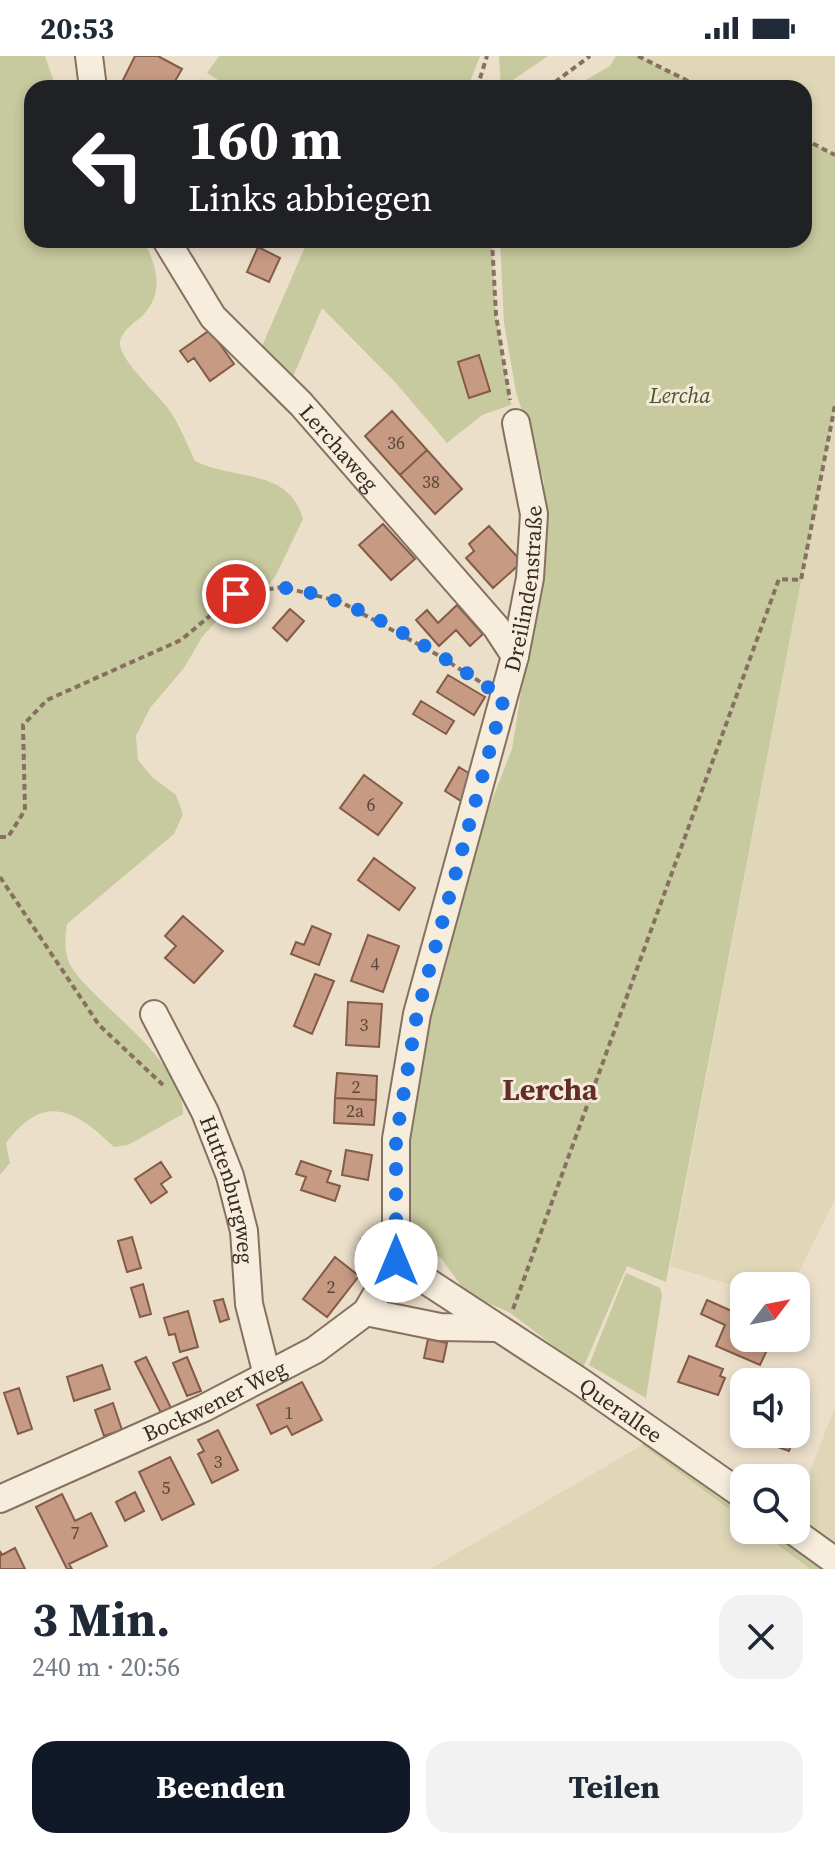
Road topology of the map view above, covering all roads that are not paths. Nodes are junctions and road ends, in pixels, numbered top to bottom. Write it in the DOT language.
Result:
graph roads {
  1 [pos="89,56"];
  2 [pos="92,80"];
  3 [pos="171,248"];
  4 [pos="516,423"];
  5 [pos="515,656"];
  6 [pos="154,1014"];
  7 [pos="396,1261"];
  8 [pos="366,1312"];
  9 [pos="500,1331"];
  10 [pos="267,1375"];
  11 [pos="730,1486"];
  12 [pos="0,1499"];
  13 [pos="810,1543"];
  14 [pos="835,1561"];
  1 -- 2 [label="street"];
  3 -- 5 [label="street, Lerchaweg"];
  4 -- 5 [label="street, Dreilindenstraße"];
  5 -- 7 [label="street, Dreilindenstraße"];
  6 -- 10 [label="street, Huttenburgweg"];
  7 -- 8 [label="street, Bockwener Weg"];
  7 -- 9 [label="street, Querallee"];
  8 -- 9 [label="street"];
  8 -- 10 [label="street, Bockwener Weg"];
  9 -- 11 [label="street, Querallee"];
  10 -- 12 [label="street, Bockwener Weg"];
  13 -- 14 [label="street"];
}
